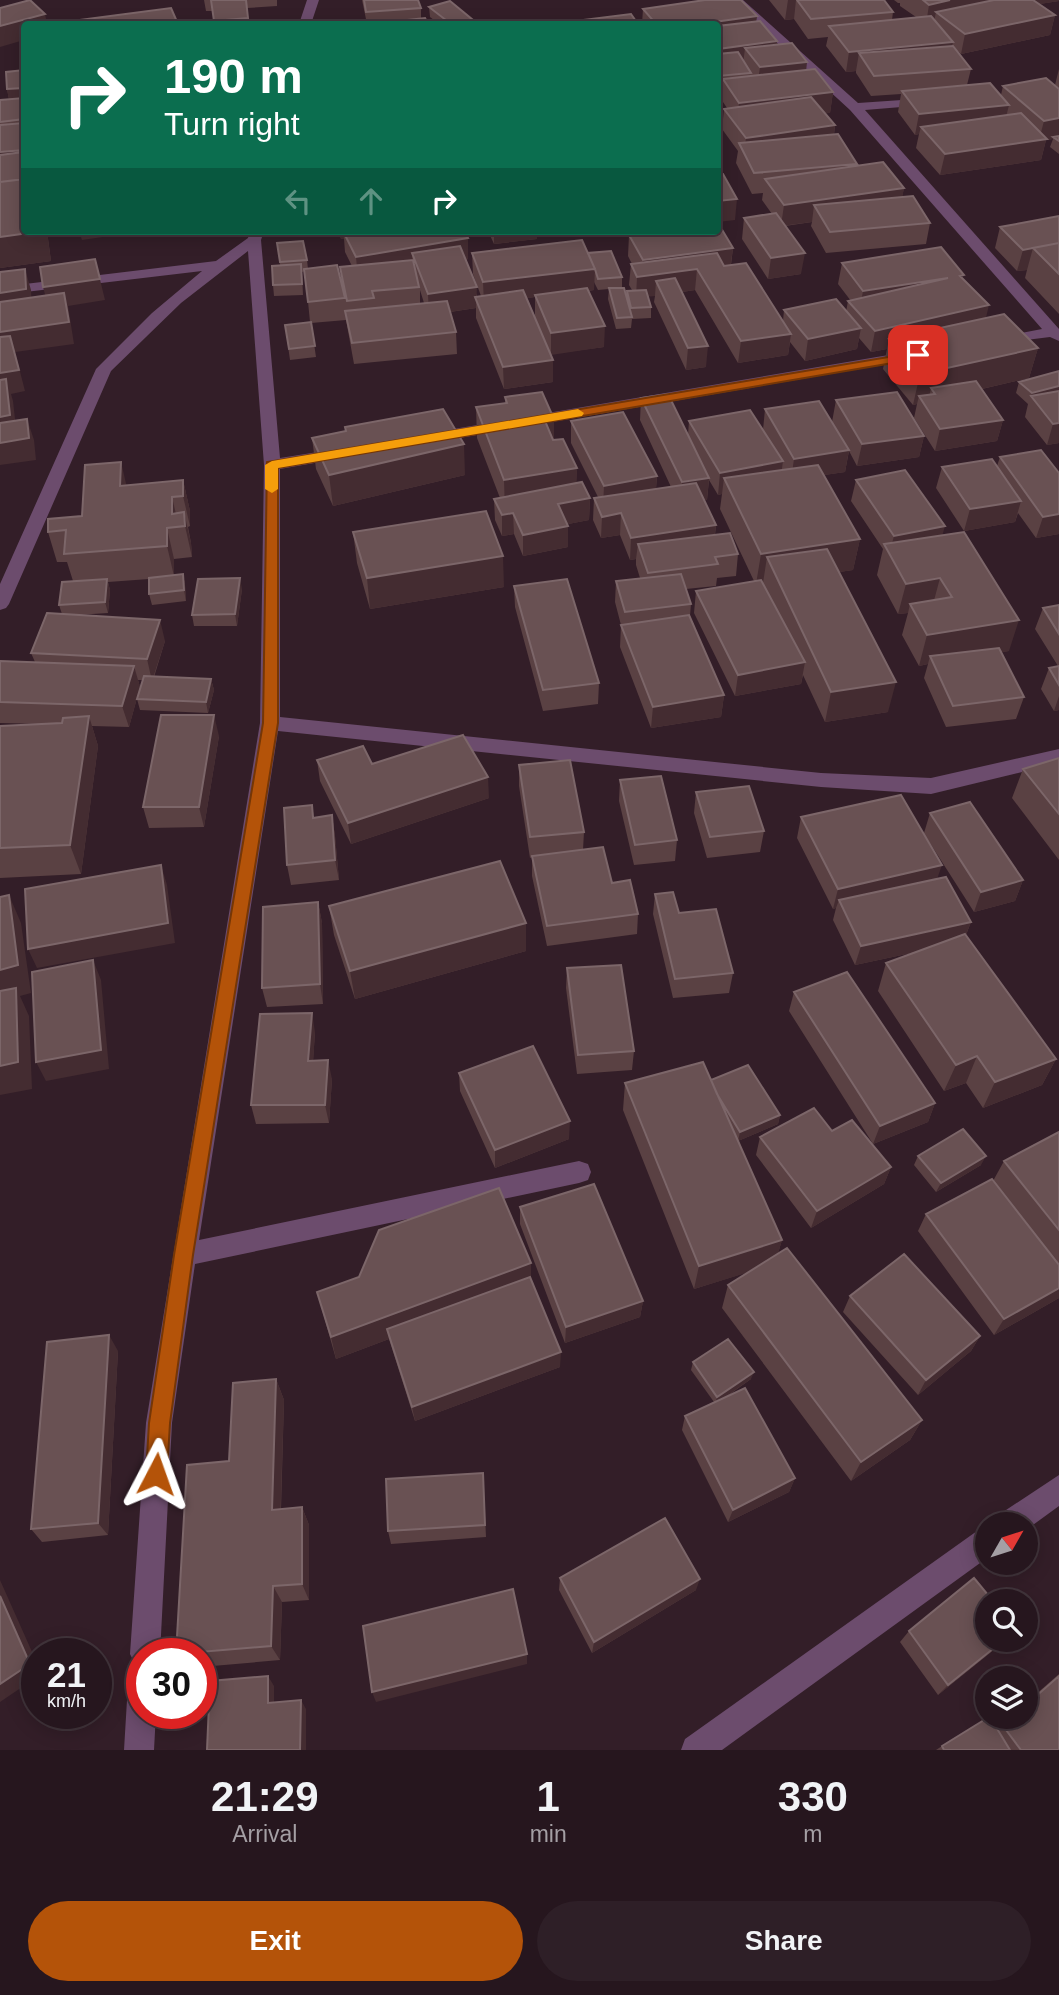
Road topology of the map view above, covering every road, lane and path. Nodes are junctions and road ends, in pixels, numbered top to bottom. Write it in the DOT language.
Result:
graph roads {
  1 [pos="313,0"];
  2 [pos="736,0"];
  3 [pos="305,21"];
  4 [pos="946,100"];
  5 [pos="855,107"];
  6 [pos="256,235"];
  7 [pos="219,265"];
  8 [pos="0,291"];
  9 [pos="1056,334"];
  10 [pos="984,344"];
  11 [pos="929,353"];
  12 [pos="409,442"];
  13 [pos="354,451"];
  14 [pos="272,465"];
  15 [pos="0,604"];
  16 [pos="270,723"];
  17 [pos="1059,756"];
  18 [pos="579,1172"];
  19 [pos="184,1255"];
  20 [pos="1059,1489"];
  21 [pos="1027,1512"];
  22 [pos="975,1550"];
  23 [pos="146,1638"];
  24 [pos="140,1729"];
  25 [pos="139,1750"];
  26 [pos="696,1750"];
  1 -- 3 [label="street"];
  2 -- 5 [label="street"];
  4 -- 5 [label="street"];
  5 -- 9 [label="street"];
  6 -- 7 [label="street"];
  6 -- 14 [label="street"];
  7 -- 8 [label="street"];
  7 -- 15 [label="street"];
  9 -- 10 [label="street"];
  11 -- 12 [label="street"];
  13 -- 14 [label="street"];
  14 -- 16 [label="street"];
  16 -- 17 [label="street"];
  16 -- 19 [label="street"];
  18 -- 19 [label="street"];
  19 -- 23 [label="street"];
  20 -- 21 [label="street"];
  22 -- 26 [label="street"];
  24 -- 25 [label="street"];
}
